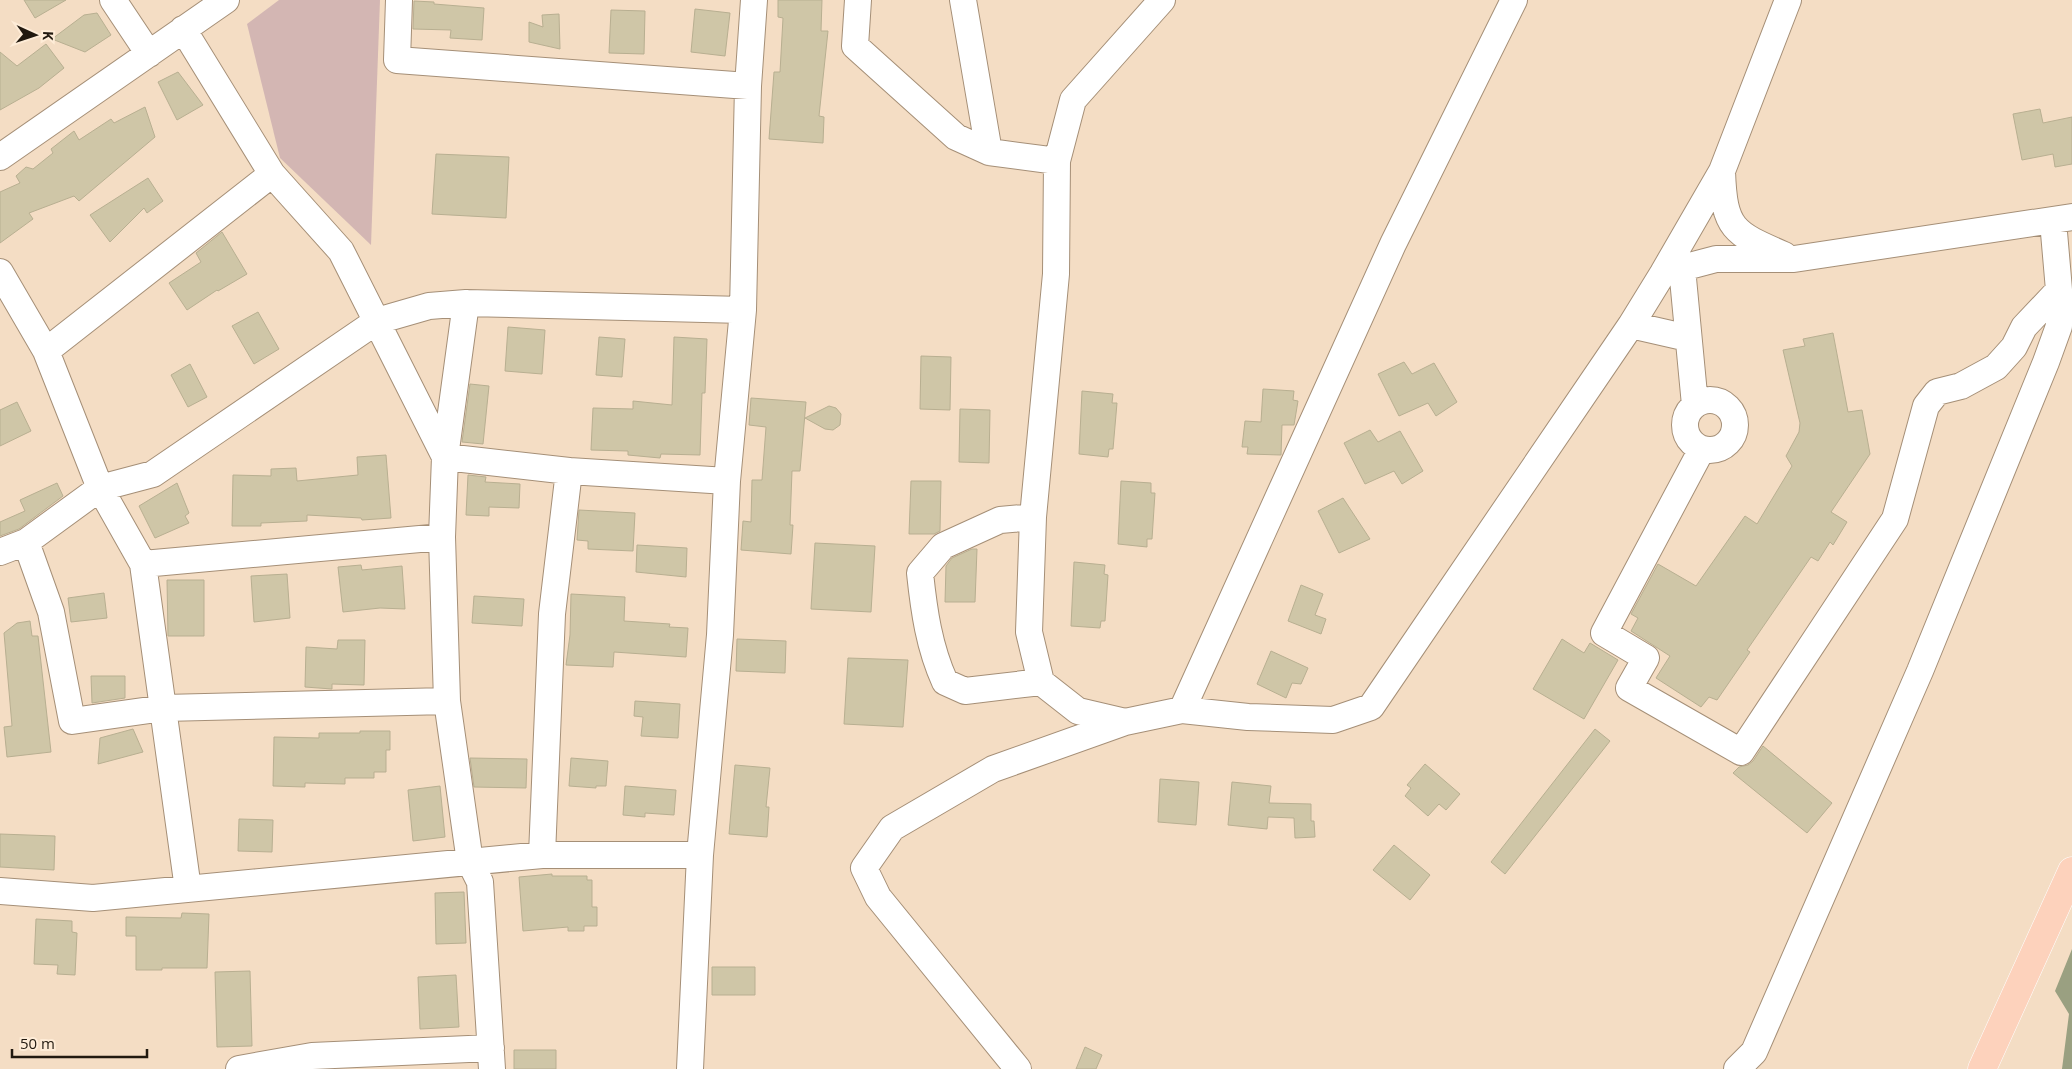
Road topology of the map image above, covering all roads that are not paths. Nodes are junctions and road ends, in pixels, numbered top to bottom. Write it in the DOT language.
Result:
graph roads {
  1 [pos="113,0"];
  2 [pos="226,0"];
  3 [pos="398,0"];
  4 [pos="754,0"];
  5 [pos="858,0"];
  6 [pos="963,0"];
  7 [pos="1162,0"];
  8 [pos="1514,0"];
  9 [pos="1788,0"];
  10 [pos="183,29"];
  11 [pos="148,54"];
  12 [pos="748,86"];
  13 [pos="989,152"];
  14 [pos="0,157"];
  15 [pos="1057,161"];
  16 [pos="1722,171"];
  17 [pos="272,174"];
  18 [pos="2063,219"];
  19 [pos="1794,260"];
  20 [pos="1673,271"];
  21 [pos="0,272"];
  22 [pos="2059,290"];
  23 [pos="466,303"];
  24 [pos="743,310"];
  25 [pos="378,321"];
  26 [pos="1631,325"];
  27 [pos="2066,325"];
  28 [pos="1688,338"];
  29 [pos="46,351"];
  30 [pos="1694,405"];
  31 [pos="1702,448"];
  32 [pos="445,457"];
  33 [pos="569,470"];
  34 [pos="727,481"];
  35 [pos="100,488"];
  36 [pos="1033,517"];
  37 [pos="442,537"];
  38 [pos="26,542"];
  39 [pos="0,552"];
  40 [pos="143,564"];
  41 [pos="1041,682"];
  42 [pos="447,701"];
  43 [pos="164,708"];
  44 [pos="1182,710"];
  45 [pos="1125,722"];
  46 [pos="542,855"];
  47 [pos="700,855"];
  48 [pos="470,862"];
  49 [pos="2072,872"];
  50 [pos="188,889"];
  51 [pos="0,891"];
  52 [pos="492,1058"];
  53 [pos="313,1062"];
  54 [pos="239,1069"];
  55 [pos="690,1069"];
  56 [pos="1018,1069"];
  57 [pos="1737,1069"];
  58 [pos="1982,1069"];
  1 -- 11 [label="street"];
  2 -- 10 [label="street"];
  3 -- 12 [label="street"];
  4 -- 12 [label="street"];
  5 -- 13 [label="street"];
  6 -- 13 [label="street"];
  7 -- 15 [label="street"];
  8 -- 44 [label="street"];
  9 -- 16 [label="street"];
  10 -- 11 [label="street"];
  10 -- 17 [label="street"];
  11 -- 14 [label="street"];
  12 -- 24 [label="street"];
  13 -- 15 [label="street"];
  15 -- 36 [label="street"];
  16 -- 19 [label="street"];
  16 -- 20 [label="street"];
  17 -- 25 [label="street"];
  17 -- 29 [label="street"];
  18 -- 19 [label="street"];
  18 -- 22 [label="street"];
  19 -- 20 [label="street"];
  20 -- 26 [label="street"];
  20 -- 28 [label="street"];
  21 -- 29 [label="street"];
  22 -- 27 [label="street"];
  22 -- 31 [label="street"];
  23 -- 24 [label="street"];
  23 -- 25 [label="street"];
  23 -- 32 [label="street"];
  24 -- 34 [label="street"];
  25 -- 32 [label="street"];
  25 -- 35 [label="street"];
  26 -- 28 [label="street"];
  26 -- 44 [label="street"];
  27 -- 57 [label="street"];
  28 -- 30 [label="street"];
  29 -- 35 [label="street"];
  30 -- 31 [label="street"];
  30 -- 31 [label="street"];
  32 -- 33 [label="street"];
  32 -- 37 [label="street"];
  33 -- 34 [label="street"];
  33 -- 46 [label="street"];
  34 -- 47 [label="street"];
  35 -- 38 [label="street"];
  35 -- 40 [label="street"];
  36 -- 41 [label="street"];
  36 -- 41 [label="street"];
  37 -- 40 [label="street"];
  37 -- 42 [label="street"];
  38 -- 39 [label="street"];
  38 -- 43 [label="street"];
  40 -- 43 [label="street"];
  41 -- 45 [label="street"];
  42 -- 43 [label="street"];
  42 -- 48 [label="street"];
  43 -- 50 [label="street"];
  44 -- 45 [label="street"];
  45 -- 56 [label="street"];
  46 -- 47 [label="street"];
  46 -- 48 [label="street"];
  47 -- 55 [label="street"];
  48 -- 50 [label="street"];
  48 -- 52 [label="street"];
  49 -- 58 [label="main road"];
  50 -- 51 [label="street"];
  52 -- 53 [label="street"];
  53 -- 54 [label="street"];
}
